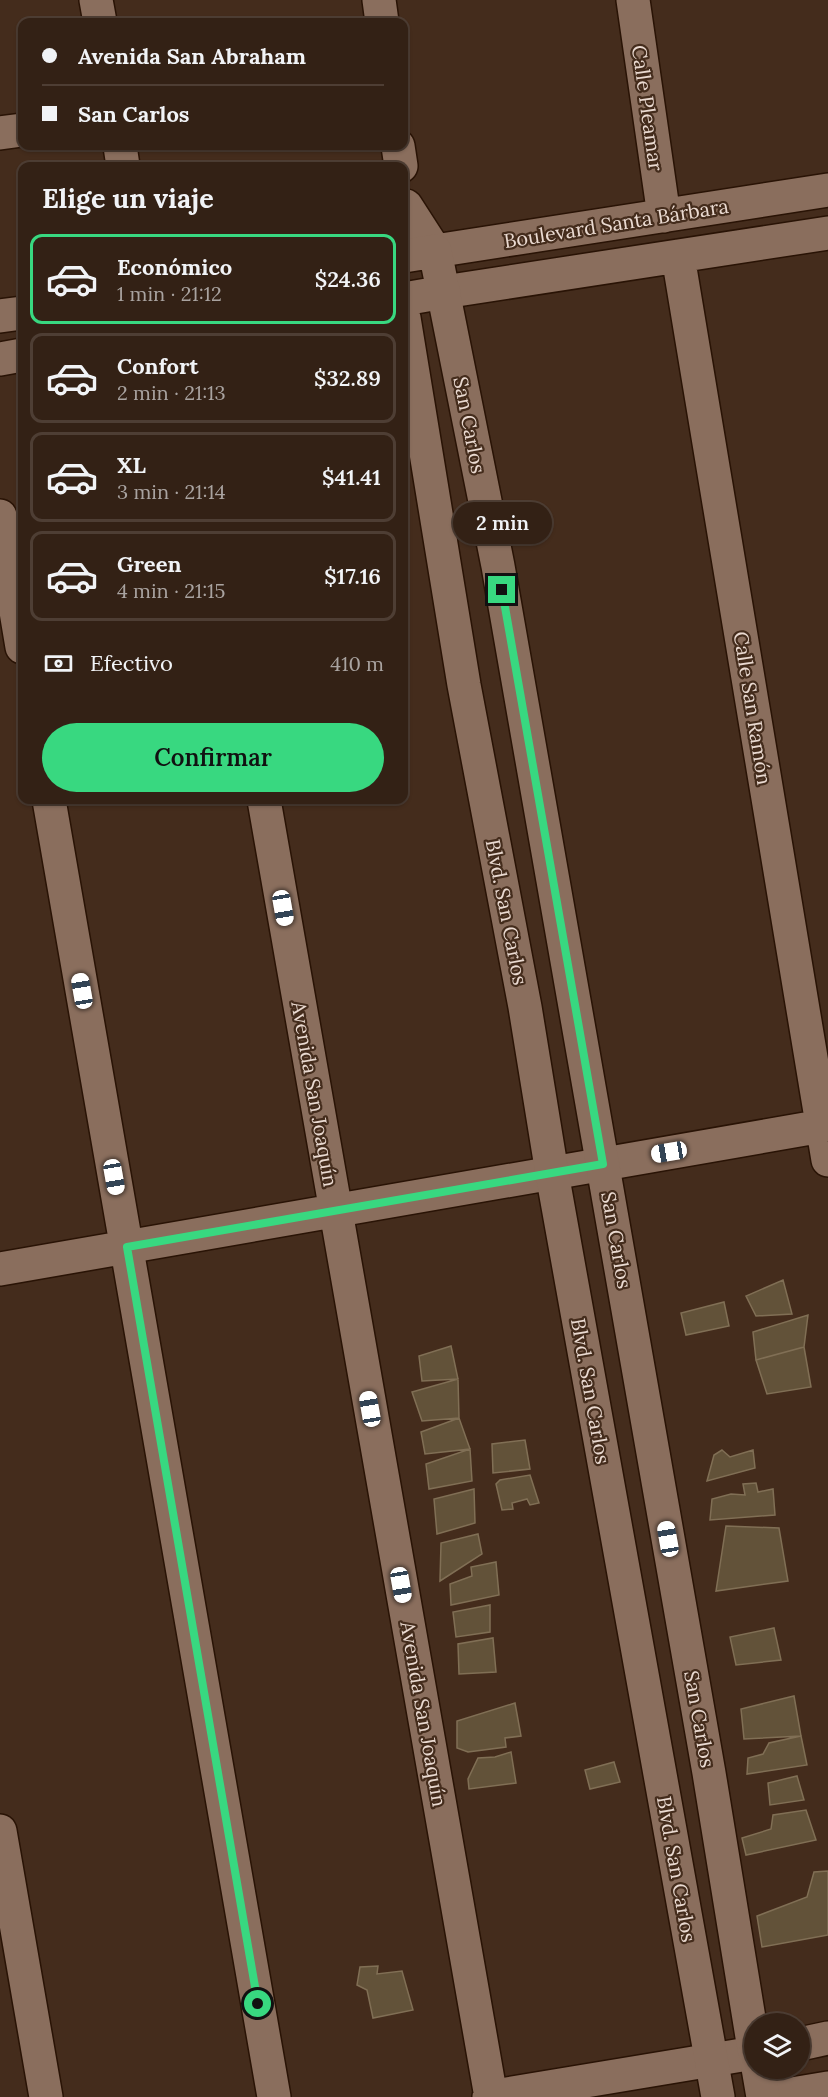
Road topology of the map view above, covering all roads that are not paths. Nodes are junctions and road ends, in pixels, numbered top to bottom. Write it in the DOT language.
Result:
graph roads {
  1 [pos="96,0"];
  2 [pos="379,0"];
  3 [pos="633,0"];
  4 [pos="99,18"];
  5 [pos="381,18"];
  6 [pos="18,131"];
  7 [pos="0,133"];
  8 [pos="828,190"];
  9 [pos="408,216"];
  10 [pos="664,216"];
  11 [pos="828,232"];
  12 [pos="419,254"];
  13 [pos="678,256"];
  14 [pos="444,292"];
  15 [pos="408,298"];
  16 [pos="18,314"];
  17 [pos="0,316"];
  18 [pos="408,342"];
  19 [pos="18,357"];
  20 [pos="0,359"];
  21 [pos="0,516"];
  22 [pos="18,623"];
  23 [pos="50,804"];
  24 [pos="265,804"];
  25 [pos="825,1125"];
  26 [pos="828,1160"];
  27 [pos="603,1164"];
  28 [pos="552,1173"];
  29 [pos="336,1210"];
  30 [pos="127,1247"];
  31 [pos="0,1269"];
  32 [pos="0,1831"];
  33 [pos="11,1959"];
  34 [pos="748,2013"];
  35 [pos="828,2038"];
  36 [pos="810,2042"];
  37 [pos="744,2053"];
  38 [pos="712,2061"];
  39 [pos="760,2079"];
  40 [pos="828,2088"];
  41 [pos="46,2097"];
  42 [pos="274,2097"];
  43 [pos="490,2097"];
  44 [pos="718,2097"];
  45 [pos="763,2097"];
  46 [pos="774,2097"];
  1 -- 4 [label="street"];
  2 -- 5 [label="street"];
  3 -- 10 [label="street, Calle Pleamar"];
  6 -- 7 [label="street"];
  8 -- 10 [label="street, Boulevard Santa Bárbara"];
  9 -- 12 [label="street, San Carlos"];
  10 -- 12 [label="street, Boulevard Santa Bárbara"];
  11 -- 13 [label="street"];
  12 -- 14 [label="street, San Carlos"];
  13 -- 14 [label="street"];
  13 -- 25 [label="street, Calle San Ramón"];
  14 -- 15 [label="street"];
  14 -- 27 [label="street, San Carlos"];
  16 -- 17 [label="street"];
  18 -- 28 [label="street, Blvd. San Carlos"];
  19 -- 20 [label="street"];
  21 -- 22 [label="street"];
  23 -- 30 [label="street"];
  24 -- 29 [label="street, Avenida San Joaquín"];
  25 -- 26 [label="street, Calle San Ramón"];
  25 -- 27 [label="street"];
  27 -- 28 [label="street"];
  27 -- 34 [label="street, San Carlos"];
  28 -- 29 [label="street"];
  28 -- 38 [label="street, Blvd. San Carlos"];
  29 -- 30 [label="street"];
  29 -- 43 [label="street, Avenida San Joaquín"];
  30 -- 31 [label="street"];
  30 -- 42 [label="street"];
  32 -- 33 [label="street"];
  33 -- 41 [label="street"];
  35 -- 36 [label="street"];
  37 -- 38 [label="street"];
  38 -- 43 [label="street"];
  38 -- 44 [label="street, Blvd. San Carlos"];
  39 -- 45 [label="street"];
  40 -- 46 [label="street"];
}
